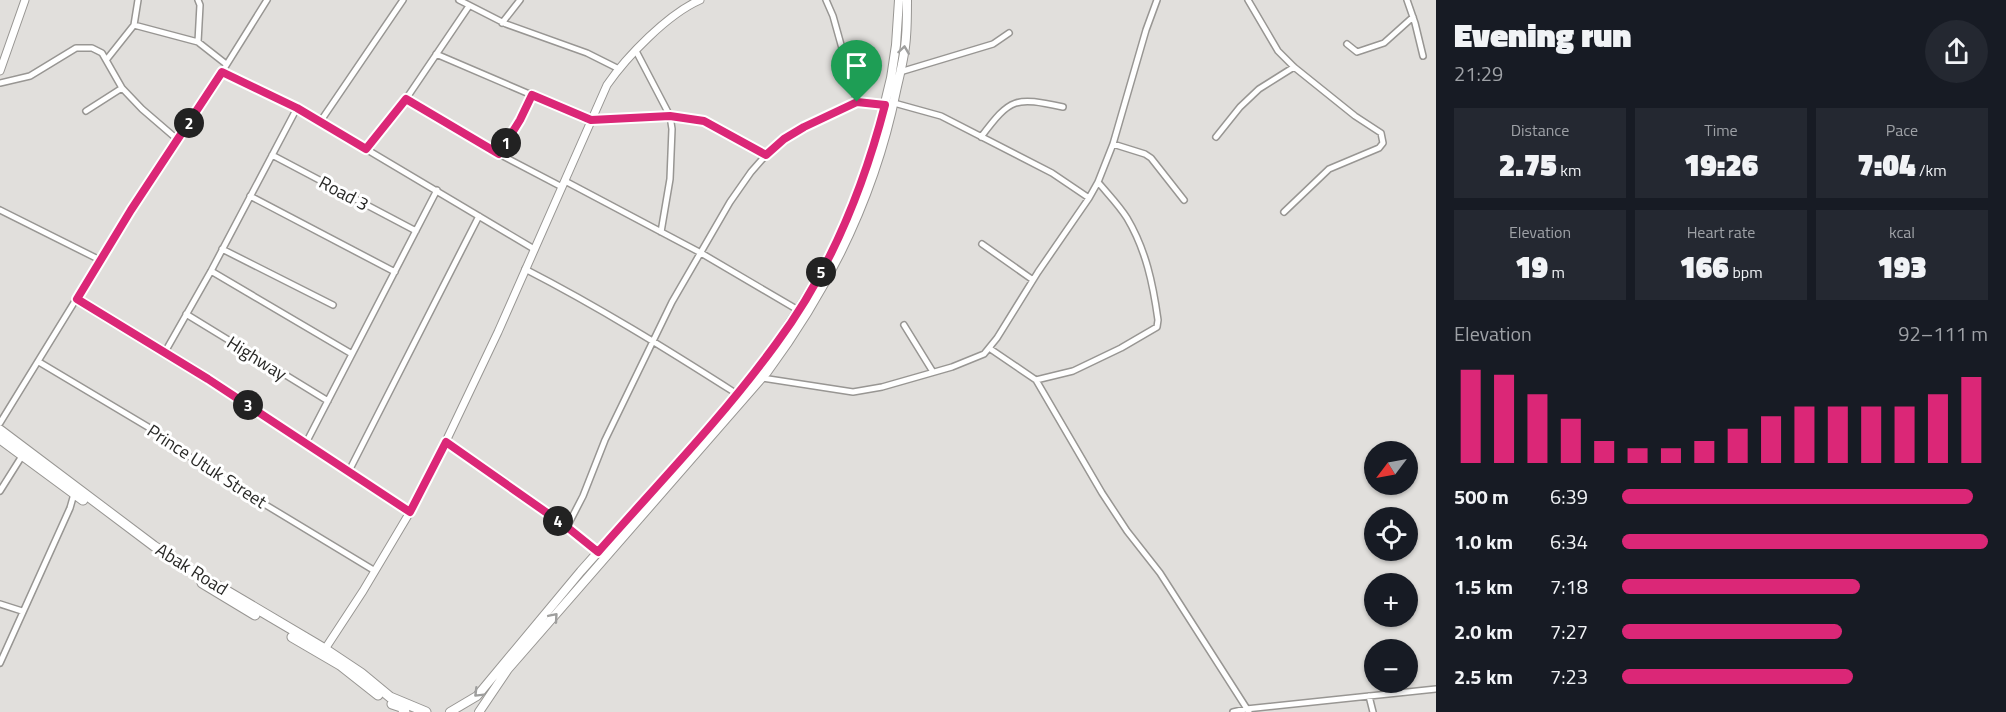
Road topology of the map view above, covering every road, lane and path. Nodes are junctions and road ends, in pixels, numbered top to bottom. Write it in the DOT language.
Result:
graph roads {
  1 [pos="25,0"];
  2 [pos="138,0"];
  3 [pos="198,0"];
  4 [pos="267,0"];
  5 [pos="403,0"];
  6 [pos="459,0"];
  7 [pos="520,0"];
  8 [pos="700,0"];
  9 [pos="826,0"];
  10 [pos="899,0"];
  11 [pos="907,0"];
  12 [pos="1157,0"];
  13 [pos="1248,0"];
  14 [pos="1407,0"];
  15 [pos="469,6"];
  16 [pos="1413,17"];
  17 [pos="502,23"];
  18 [pos="134,25"];
  19 [pos="1009,33"];
  20 [pos="198,42"];
  21 [pos="1347,44"];
  22 [pos="636,51"];
  23 [pos="436,54"];
  24 [pos="1423,56"];
  25 [pos="107,59"];
  26 [pos="226,64"];
  27 [pos="1294,67"];
  28 [pos="619,69"];
  29 [pos="0,70"];
  30 [pos="222,72"];
  31 [pos="900,72"];
  32 [pos="0,83"];
  33 [pos="122,88"];
  34 [pos="532,95"];
  35 [pos="406,99"];
  36 [pos="857,102"];
  37 [pos="894,102"];
  38 [pos="885,105"];
  39 [pos="1063,107"];
  40 [pos="297,108"];
  41 [pos="86,111"];
  42 [pos="670,116"];
  43 [pos="591,120"];
  44 [pos="320,122"];
  45 [pos="1216,136"];
  46 [pos="981,137"];
  47 [pos="178,140"];
  48 [pos="1113,144"];
  49 [pos="366,149"];
  50 [pos="499,154"];
  51 [pos="272,155"];
  52 [pos="766,155"];
  53 [pos="1098,182"];
  54 [pos="563,184"];
  55 [pos="437,190"];
  56 [pos="250,196"];
  57 [pos="1089,198"];
  58 [pos="1184,200"];
  59 [pos="0,210"];
  60 [pos="1284,212"];
  61 [pos="479,216"];
  62 [pos="416,231"];
  63 [pos="661,232"];
  64 [pos="982,244"];
  65 [pos="222,249"];
  66 [pos="534,249"];
  67 [pos="701,253"];
  68 [pos="100,260"];
  69 [pos="525,269"];
  70 [pos="211,271"];
  71 [pos="395,272"];
  72 [pos="1033,280"];
  73 [pos="77,299"];
  74 [pos="333,305"];
  75 [pos="798,310"];
  76 [pos="186,314"];
  77 [pos="904,325"];
  78 [pos="654,341"];
  79 [pos="989,348"];
  80 [pos="165,352"];
  81 [pos="352,354"];
  82 [pos="39,362"];
  83 [pos="933,372"];
  84 [pos="762,378"];
  85 [pos="1036,380"];
  86 [pos="737,394"];
  87 [pos="328,401"];
  88 [pos="0,423"];
  89 [pos="0,430"];
  90 [pos="0,440"];
  91 [pos="446,442"];
  92 [pos="306,443"];
  93 [pos="22,456"];
  94 [pos="348,471"];
  95 [pos="0,491"];
  96 [pos="74,494"];
  97 [pos="410,512"];
  98 [pos="567,527"];
  99 [pos="598,552"];
  100 [pos="375,571"];
  101 [pos="0,604"];
  102 [pos="22,611"];
  103 [pos="325,649"];
  104 [pos="0,663"];
  105 [pos="1436,689"];
  106 [pos="1369,696"];
  107 [pos="388,699"];
  108 [pos="1247,710"];
  109 [pos="405,712"];
  110 [pos="426,712"];
  111 [pos="450,712"];
  112 [pos="479,712"];
  113 [pos="1233,712"];
  114 [pos="1373,712"];
  1 -- 29 [label="street"];
  2 -- 18 [label="street"];
  3 -- 20 [label="street"];
  4 -- 26 [label="street"];
  5 -- 44 [label="street"];
  6 -- 15 [label="street"];
  7 -- 17 [label="street"];
  8 -- 22 [label="street"];
  9 -- 36 [label="street"];
  10 -- 38 [label="main road"];
  31 -- 11 [label="main road, one-way"];
  12 -- 48 [label="street"];
  13 -- 27 [label="street"];
  14 -- 16 [label="street"];
  15 -- 17 [label="street"];
  15 -- 23 [label="street"];
  16 -- 21 [label="street"];
  16 -- 24 [label="street"];
  17 -- 28 [label="street"];
  18 -- 20 [label="street"];
  18 -- 25 [label="street"];
  19 -- 31 [label="street"];
  20 -- 26 [label="street"];
  22 -- 28 [label="street"];
  22 -- 42 [label="street"];
  23 -- 34 [label="street"];
  23 -- 35 [label="street"];
  25 -- 32 [label="street"];
  25 -- 33 [label="street"];
  26 -- 30 [label="street"];
  27 -- 45 [label="street"];
  27 -- 60 [label="street"];
  28 -- 43 [label="street"];
  30 -- 40 [label="street"];
  30 -- 47 [label="street"];
  31 -- 37 [label="main road"];
  33 -- 41 [label="street"];
  33 -- 47 [label="street"];
  34 -- 43 [label="street"];
  34 -- 50 [label="street"];
  35 -- 49 [label="street"];
  35 -- 50 [label="street"];
  36 -- 38 [label="street"];
  36 -- 52 [label="street"];
  37 -- 46 [label="street"];
  37 -- 84 [label="main road"];
  38 -- 75 [label="main road"];
  39 -- 46 [label="street"];
  40 -- 44 [label="street"];
  40 -- 51 [label="street"];
  42 -- 43 [label="street"];
  42 -- 52 [label="street"];
  42 -- 63 [label="street"];
  43 -- 54 [label="street"];
  44 -- 49 [label="street"];
  46 -- 57 [label="street"];
  47 -- 68 [label="street"];
  48 -- 53 [label="street"];
  48 -- 58 [label="street"];
  49 -- 55 [label="street"];
  50 -- 54 [label="street"];
  51 -- 56 [label="street"];
  51 -- 62 [label="street, Road 3"];
  52 -- 67 [label="street"];
  53 -- 57 [label="street"];
  53 -- 85 [label="street"];
  54 -- 63 [label="street"];
  54 -- 66 [label="street"];
  55 -- 61 [label="street"];
  55 -- 62 [label="street"];
  56 -- 65 [label="street"];
  56 -- 71 [label="street"];
  57 -- 72 [label="street"];
  59 -- 68 [label="street"];
  61 -- 66 [label="street"];
  61 -- 94 [label="street"];
  62 -- 71 [label="street"];
  63 -- 67 [label="street"];
  64 -- 72 [label="street"];
  65 -- 70 [label="street"];
  65 -- 74 [label="street"];
  66 -- 69 [label="street"];
  67 -- 75 [label="street"];
  67 -- 78 [label="street"];
  68 -- 73 [label="street"];
  69 -- 78 [label="street"];
  69 -- 91 [label="street"];
  70 -- 76 [label="street"];
  70 -- 81 [label="street"];
  71 -- 81 [label="street"];
  72 -- 79 [label="street"];
  73 -- 80 [label="street"];
  73 -- 82 [label="street"];
  75 -- 86 [label="main road"];
  76 -- 80 [label="street"];
  76 -- 87 [label="street, Highway"];
  77 -- 83 [label="street"];
  78 -- 86 [label="street"];
  78 -- 98 [label="street"];
  79 -- 83 [label="street"];
  79 -- 85 [label="street"];
  80 -- 92 [label="street"];
  81 -- 87 [label="street"];
  82 -- 88 [label="street"];
  82 -- 100 [label="street, Prince Utuk Street"];
  83 -- 84 [label="street"];
  112 -- 84 [label="main road, one-way"];
  85 -- 108 [label="street"];
  86 -- 99 [label="main road"];
  87 -- 92 [label="street"];
  89 -- 103 [label="highway, Abak Road"];
  90 -- 93 [label="highway, Abak Road"];
  91 -- 97 [label="street"];
  91 -- 98 [label="street"];
  92 -- 94 [label="street"];
  93 -- 95 [label="street"];
  93 -- 96 [label="highway, Abak Road"];
  94 -- 97 [label="street"];
  96 -- 102 [label="street"];
  96 -- 107 [label="highway, Abak Road"];
  97 -- 100 [label="street"];
  98 -- 99 [label="street"];
  99 -- 111 [label="main road, one-way"];
  100 -- 103 [label="street"];
  101 -- 102 [label="street"];
  102 -- 104 [label="street"];
  103 -- 107 [label="highway, Abak Road"];
  105 -- 106 [label="street"];
  106 -- 108 [label="street"];
  106 -- 114 [label="street"];
  107 -- 109 [label="highway"];
  107 -- 110 [label="highway"];
  108 -- 113 [label="street"];
}
